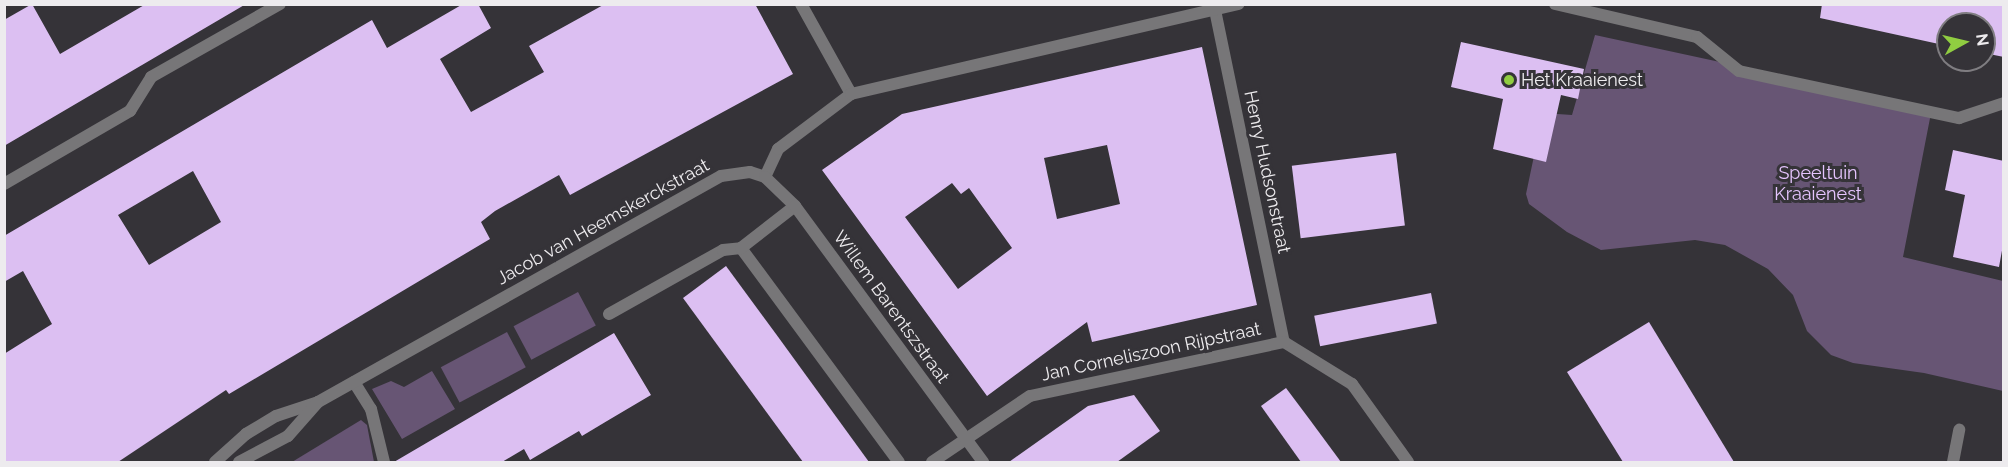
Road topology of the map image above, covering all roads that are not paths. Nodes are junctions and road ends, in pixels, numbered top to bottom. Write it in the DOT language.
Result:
graph roads {
  1 [pos="280,4"];
  2 [pos="801,4"];
  3 [pos="1239,4"];
  4 [pos="1555,4"];
  5 [pos="1215,10"];
  6 [pos="851,94"];
  7 [pos="2004,103"];
  8 [pos="765,177"];
  9 [pos="4,184"];
  10 [pos="795,206"];
  11 [pos="741,248"];
  12 [pos="609,314"];
  13 [pos="1284,342"];
  14 [pos="354,382"];
  15 [pos="318,402"];
  16 [pos="1959,430"];
  17 [pos="966,440"];
  18 [pos="215,462"];
  19 [pos="239,462"];
  20 [pos="384,462"];
  21 [pos="898,462"];
  22 [pos="932,462"];
  23 [pos="983,462"];
  24 [pos="1408,462"];
  25 [pos="1953,462"];
  1 -- 9 [label="street"];
  2 -- 6 [label="street"];
  3 -- 5 [label="street"];
  4 -- 7 [label="street"];
  5 -- 6 [label="street"];
  5 -- 13 [label="street, Henry Hudsonstraat"];
  6 -- 8 [label="street"];
  8 -- 10 [label="street, Willem Barentszstraat"];
  8 -- 14 [label="street, Jacob van Heemskerckstraat"];
  10 -- 11 [label="street"];
  10 -- 17 [label="street, Willem Barentszstraat"];
  11 -- 12 [label="street"];
  11 -- 21 [label="street"];
  13 -- 17 [label="street, Jan Corneliszoon Rijpstraat"];
  13 -- 24 [label="street"];
  14 -- 15 [label="street, Jacob van Heemskerckstraat"];
  14 -- 20 [label="street"];
  15 -- 18 [label="street, Jacob van Heemskerckstraat"];
  15 -- 19 [label="street, Jacob van Heemskerckstraat"];
  16 -- 25 [label="street"];
  17 -- 22 [label="street, Jan Corneliszoon Rijpstraat"];
  17 -- 23 [label="street, Willem Barentszstraat"];
}
